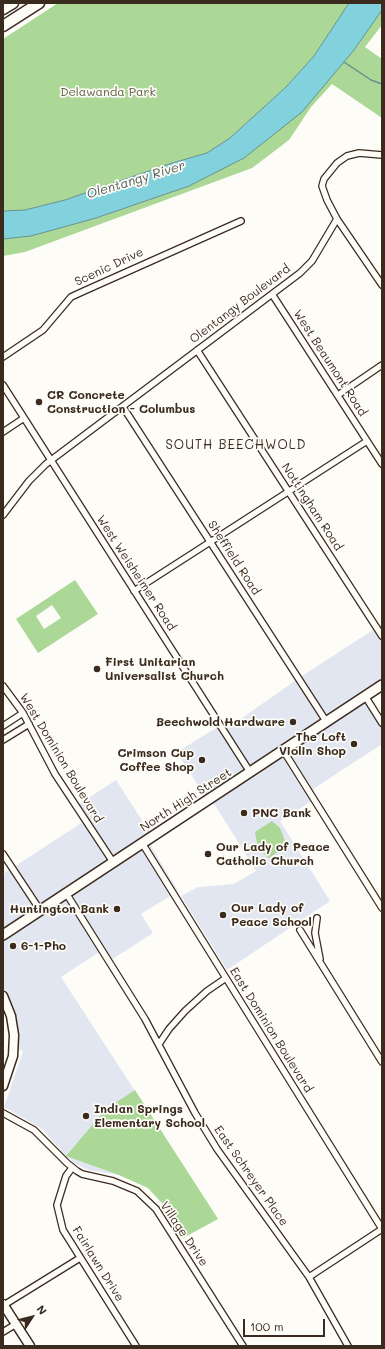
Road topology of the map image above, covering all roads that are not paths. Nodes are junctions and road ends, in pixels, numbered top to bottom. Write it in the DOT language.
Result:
graph roads {
  1 [pos="13,3"];
  2 [pos="39,3"];
  3 [pos="3,9"];
  4 [pos="3,26"];
  5 [pos="382,155"];
  6 [pos="337,219"];
  7 [pos="241,221"];
  8 [pos="382,286"];
  9 [pos="272,294"];
  10 [pos="197,350"];
  11 [pos="3,357"];
  12 [pos="382,365"];
  13 [pos="3,385"];
  14 [pos="338,395"];
  15 [pos="123,407"];
  16 [pos="24,418"];
  17 [pos="3,432"];
  18 [pos="367,441"];
  19 [pos="51,460"];
  20 [pos="382,464"];
  21 [pos="289,492"];
  22 [pos="3,516"];
  23 [pos="211,542"];
  24 [pos="134,591"];
  25 [pos="382,636"];
  26 [pos="382,685"];
  27 [pos="3,686"];
  28 [pos="365,696"];
  29 [pos="22,713"];
  30 [pos="326,721"];
  31 [pos="382,723"];
  32 [pos="29,724"];
  33 [pos="3,726"];
  34 [pos="3,740"];
  35 [pos="283,750"];
  36 [pos="250,772"];
  37 [pos="142,843"];
  38 [pos="3,854"];
  39 [pos="113,862"];
  40 [pos="66,893"];
  41 [pos="382,908"];
  42 [pos="40,910"];
  43 [pos="317,918"];
  44 [pos="300,930"];
  45 [pos="3,935"];
  46 [pos="321,964"];
  47 [pos="226,978"];
  48 [pos="4,1001"];
  49 [pos="159,1044"];
  50 [pos="382,1062"];
  51 [pos="3,1086"];
  52 [pos="3,1113"];
  53 [pos="72,1168"];
  54 [pos="382,1229"];
  55 [pos="80,1258"];
  56 [pos="309,1277"];
  57 [pos="4,1304"];
  58 [pos="16,1324"];
  59 [pos="3,1332"];
  60 [pos="30,1346"];
  61 [pos="136,1346"];
  62 [pos="243,1346"];
  63 [pos="348,1346"];
  1 -- 3 [label="highway"];
  2 -- 4 [label="highway"];
  5 -- 6 [label="street"];
  6 -- 8 [label="street"];
  6 -- 9 [label="street, Olentangy Boulevard"];
  7 -- 11 [label="street, Scenic Drive"];
  9 -- 10 [label="street, Olentangy Boulevard"];
  9 -- 14 [label="street, West Beaumont Road"];
  10 -- 15 [label="street, Olentangy Boulevard"];
  10 -- 21 [label="street, Nottingham Road"];
  12 -- 14 [label="street"];
  13 -- 16 [label="street, West Weisheimer Road"];
  14 -- 18 [label="street, West Beaumont Road"];
  15 -- 19 [label="street, Olentangy Boulevard"];
  15 -- 23 [label="street, Sheffield Road"];
  16 -- 17 [label="street"];
  16 -- 19 [label="street, West Weisheimer Road"];
  18 -- 20 [label="street, West Beaumont Road"];
  18 -- 21 [label="street"];
  19 -- 22 [label="street, Olentangy Boulevard"];
  19 -- 24 [label="street, West Weisheimer Road"];
  21 -- 23 [label="street"];
  21 -- 25 [label="street, Nottingham Road"];
  23 -- 24 [label="street"];
  23 -- 30 [label="street, Sheffield Road"];
  24 -- 36 [label="street, West Weisheimer Road"];
  26 -- 28 [label="main road, North High Street"];
  27 -- 29 [label="street, West Dominion Boulevard"];
  28 -- 30 [label="main road, North High Street"];
  28 -- 31 [label="street"];
  29 -- 32 [label="street, West Dominion Boulevard"];
  29 -- 33 [label="street"];
  30 -- 35 [label="main road, North High Street"];
  32 -- 34 [label="street"];
  32 -- 39 [label="street, West Dominion Boulevard"];
  35 -- 36 [label="main road, North High Street"];
  35 -- 41 [label="street"];
  36 -- 37 [label="main road, North High Street"];
  37 -- 39 [label="main road, North High Street"];
  37 -- 47 [label="street, East Dominion Boulevard"];
  38 -- 42 [label="street"];
  39 -- 40 [label="main road, North High Street"];
  40 -- 42 [label="main road, North High Street"];
  40 -- 49 [label="street, East Schreyer Place"];
  42 -- 45 [label="main road, North High Street"];
  43 -- 46 [label="street"];
  44 -- 46 [label="street"];
  46 -- 50 [label="street"];
  47 -- 49 [label="street"];
  47 -- 54 [label="street, East Dominion Boulevard"];
  48 -- 51 [label="main road"];
  49 -- 56 [label="street, East Schreyer Place"];
  52 -- 53 [label="street, Village Drive"];
  53 -- 55 [label="street, Fairlawn Drive"];
  53 -- 62 [label="street, Village Drive"];
  54 -- 56 [label="street"];
  55 -- 57 [label="street"];
  55 -- 61 [label="street, Fairlawn Drive"];
  56 -- 63 [label="street, East Schreyer Place"];
  57 -- 58 [label="main road"];
  58 -- 59 [label="street"];
  58 -- 60 [label="main road"];
}
